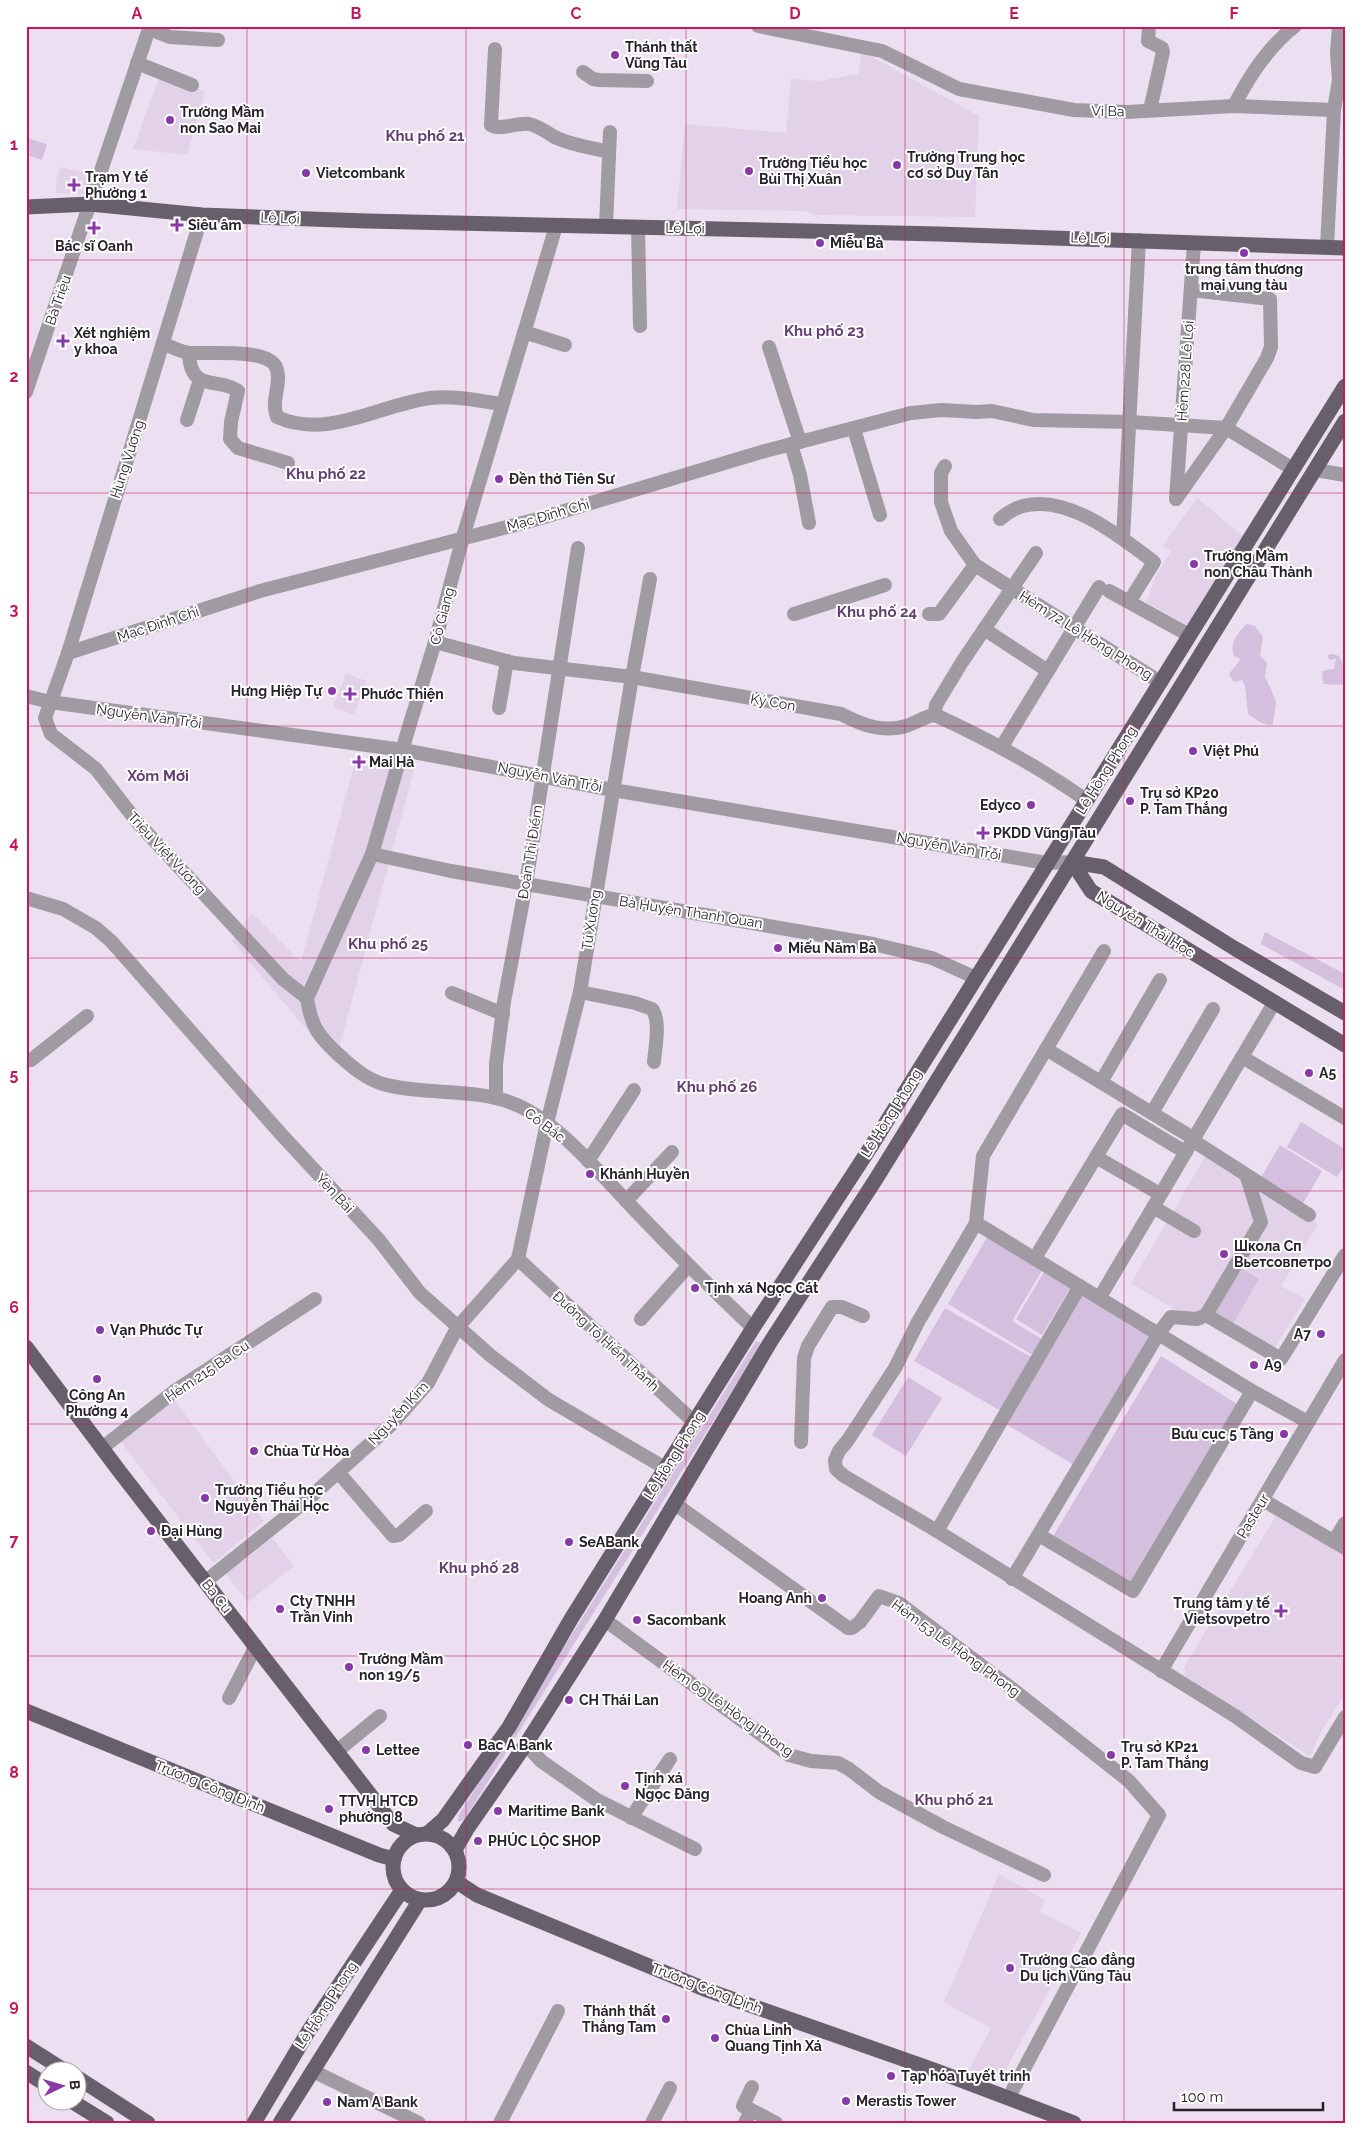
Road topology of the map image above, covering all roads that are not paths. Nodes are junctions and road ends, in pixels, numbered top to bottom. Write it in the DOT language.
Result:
graph roads {
  1 [pos="758,26"];
  2 [pos="1149,26"];
  3 [pos="1295,26"];
  4 [pos="1339,26"];
  5 [pos="780,29"];
  6 [pos="154,30"];
  7 [pos="218,40"];
  8 [pos="495,49"];
  9 [pos="1341,52"];
  10 [pos="136,63"];
  11 [pos="583,72"];
  12 [pos="1342,80"];
  13 [pos="647,81"];
  14 [pos="192,85"];
  15 [pos="1234,106"];
  16 [pos="1150,110"];
  17 [pos="1334,110"];
  18 [pos="610,132"];
  19 [pos="1338,145"];
  20 [pos="609,152"];
  21 [pos="90,204"];
  22 [pos="26,207"];
  23 [pos="202,215"];
  24 [pos="556,226"];
  25 [pos="606,226"];
  26 [pos="638,227"];
  27 [pos="1139,240"];
  28 [pos="1194,243"];
  29 [pos="1327,247"];
  30 [pos="1345,248"];
  31 [pos="1191,290"];
  32 [pos="640,326"];
  33 [pos="524,332"];
  34 [pos="164,344"];
  35 [pos="565,345"];
  36 [pos="769,347"];
  37 [pos="189,353"];
  38 [pos="31,368"];
  39 [pos="200,380"];
  40 [pos="1345,386"];
  41 [pos="26,392"];
  42 [pos="502,404"];
  43 [pos="187,420"];
  44 [pos="1130,422"];
  45 [pos="1345,422"];
  46 [pos="1181,425"];
  47 [pos="1226,428"];
  48 [pos="854,429"];
  49 [pos="796,443"];
  50 [pos="288,463"];
  51 [pos="945,466"];
  52 [pos="1293,469"];
  53 [pos="1312,474"];
  54 [pos="1345,476"];
  55 [pos="880,515"];
  56 [pos="1000,519"];
  57 [pos="809,523"];
  58 [pos="463,537"];
  59 [pos="1123,538"];
  60 [pos="578,548"];
  61 [pos="1036,553"];
  62 [pos="974,565"];
  63 [pos="650,580"];
  64 [pos="885,585"];
  65 [pos="1012,588"];
  66 [pos="1128,602"];
  67 [pos="794,614"];
  68 [pos="929,614"];
  69 [pos="1074,628"];
  70 [pos="984,629"];
  71 [pos="1186,640"];
  72 [pos="435,642"];
  73 [pos="68,653"];
  74 [pos="1201,654"];
  75 [pos="507,661"];
  76 [pos="560,667"];
  77 [pos="1048,671"];
  78 [pos="632,677"];
  79 [pos="1160,682"];
  80 [pos="26,696"];
  81 [pos="50,702"];
  82 [pos="499,708"];
  83 [pos="935,715"];
  84 [pos="1001,748"];
  85 [pos="403,750"];
  86 [pos="541,775"];
  87 [pos="613,790"];
  88 [pos="1086,800"];
  89 [pos="1071,825"];
  90 [pos="1088,836"];
  91 [pos="372,854"];
  92 [pos="1072,862"];
  93 [pos="1048,863"];
  94 [pos="526,884"];
  95 [pos="595,896"];
  96 [pos="26,898"];
  97 [pos="1104,951"];
  98 [pos="976,978"];
  99 [pos="1160,980"];
  100 [pos="1288,980"];
  101 [pos="580,992"];
  102 [pos="452,993"];
  103 [pos="307,998"];
  104 [pos="1274,1003"];
  105 [pos="1213,1010"];
  106 [pos="1345,1013"];
  107 [pos="503,1014"];
  108 [pos="87,1016"];
  109 [pos="1345,1045"];
  110 [pos="1046,1049"];
  111 [pos="1242,1058"];
  112 [pos="31,1060"];
  113 [pos="654,1062"];
  114 [pos="1101,1082"];
  115 [pos="634,1090"];
  116 [pos="496,1098"];
  117 [pos="1152,1113"];
  118 [pos="1345,1118"];
  119 [pos="547,1123"];
  120 [pos="1190,1143"];
  121 [pos="672,1152"];
  122 [pos="1096,1156"];
  123 [pos="588,1161"];
  124 [pos="1247,1177"];
  125 [pos="1160,1194"];
  126 [pos="626,1201"];
  127 [pos="1153,1207"];
  128 [pos="1309,1215"];
  129 [pos="976,1223"];
  130 [pos="1194,1231"];
  131 [pos="1345,1255"];
  132 [pos="1035,1258"];
  133 [pos="518,1259"];
  134 [pos="688,1266"];
  135 [pos="1080,1286"];
  136 [pos="1100,1297"];
  137 [pos="315,1299"];
  138 [pos="1206,1315"];
  139 [pos="863,1316"];
  140 [pos="641,1319"];
  141 [pos="457,1328"];
  142 [pos="753,1328"];
  143 [pos="1158,1333"];
  144 [pos="771,1341"];
  145 [pos="26,1347"];
  146 [pos="1345,1360"];
  147 [pos="1252,1391"];
  148 [pos="694,1422"];
  149 [pos="1308,1422"];
  150 [pos="801,1442"];
  151 [pos="102,1448"];
  152 [pos="665,1468"];
  153 [pos="339,1473"];
  154 [pos="1263,1500"];
  155 [pos="675,1504"];
  156 [pos="426,1511"];
  157 [pos="1345,1523"];
  158 [pos="937,1531"];
  159 [pos="1039,1535"];
  160 [pos="1339,1544"];
  161 [pos="1012,1579"];
  162 [pos="206,1581"];
  163 [pos="606,1620"];
  164 [pos="256,1646"];
  165 [pos="1161,1671"];
  166 [pos="229,1698"];
  167 [pos="26,1711"];
  168 [pos="380,1716"];
  169 [pos="1345,1717"];
  170 [pos="526,1744"];
  171 [pos="337,1752"];
  172 [pos="670,1759"];
  173 [pos="631,1818"];
  174 [pos="422,1834"];
  175 [pos="695,1849"];
  176 [pos="456,1850"];
  177 [pos="394,1859"];
  178 [pos="1044,1875"];
  179 [pos="457,1882"];
  180 [pos="402,1890"];
  181 [pos="420,1900"];
  182 [pos="558,2011"];
  183 [pos="26,2046"];
  184 [pos="44,2056"];
  185 [pos="53,2062"];
  186 [pos="312,2071"];
  187 [pos="29,2074"];
  188 [pos="88,2084"];
  189 [pos="752,2087"];
  190 [pos="670,2088"];
  191 [pos="1009,2097"];
  192 [pos="88,2112"];
  193 [pos="748,2117"];
  194 [pos="1069,2122"];
  195 [pos="106,2123"];
  196 [pos="148,2123"];
  197 [pos="254,2123"];
  198 [pos="280,2123"];
  199 [pos="419,2123"];
  200 [pos="500,2123"];
  201 [pos="652,2123"];
  202 [pos="776,2123"];
  1 -- 5 [label="street, Vi Ba"];
  2 -- 16 [label="street"];
  3 -- 15 [label="street"];
  4 -- 9 [label="street"];
  5 -- 16 [label="street, Vi Ba"];
  6 -- 7 [label="street"];
  6 -- 10 [label="street, Bà Triệu"];
  8 -- 20 [label="street"];
  9 -- 12 [label="street"];
  10 -- 14 [label="street"];
  10 -- 21 [label="street, Bà Triệu"];
  11 -- 13 [label="street"];
  12 -- 17 [label="street"];
  15 -- 16 [label="street, Vi Ba"];
  15 -- 17 [label="street, Vi Ba"];
  17 -- 19 [label="street"];
  18 -- 20 [label="street"];
  19 -- 29 [label="street"];
  20 -- 25 [label="street"];
  21 -- 22 [label="main road, Lê Lợi"];
  21 -- 23 [label="main road, Lê Lợi"];
  21 -- 38 [label="street, Bà Triệu"];
  23 -- 24 [label="main road, Lê Lợi"];
  23 -- 34 [label="street, Hùng Vương"];
  24 -- 25 [label="main road, Lê Lợi"];
  24 -- 33 [label="street, Cô Giang"];
  25 -- 26 [label="main road, Lê Lợi"];
  26 -- 27 [label="main road, Lê Lợi"];
  26 -- 32 [label="street"];
  27 -- 28 [label="main road, Lê Lợi"];
  27 -- 44 [label="street"];
  28 -- 29 [label="main road, Lê Lợi"];
  28 -- 31 [label="street, Hẻm 228 Lê Lợi"];
  29 -- 30 [label="main road, Lê Lợi"];
  31 -- 46 [label="street, Hẻm 228 Lê Lợi"];
  31 -- 47 [label="street"];
  33 -- 35 [label="street"];
  33 -- 42 [label="street, Cô Giang"];
  34 -- 37 [label="street"];
  34 -- 73 [label="street, Hùng Vương"];
  36 -- 49 [label="street"];
  37 -- 39 [label="street"];
  37 -- 42 [label="street"];
  38 -- 41 [label="street, Bà Triệu"];
  39 -- 43 [label="street"];
  39 -- 50 [label="street"];
  40 -- 52 [label="main road, Lê Hồng Phong"];
  42 -- 58 [label="street, Cô Giang"];
  44 -- 46 [label="street, Mạc Đĩnh Chi"];
  44 -- 48 [label="street, Mạc Đĩnh Chi"];
  44 -- 59 [label="street"];
  45 -- 53 [label="main road, Lê Hồng Phong"];
  46 -- 47 [label="street, Mạc Đĩnh Chi"];
  46 -- 47 [label="street, Hẻm 228 Lê Lợi"];
  47 -- 52 [label="street"];
  48 -- 49 [label="street, Mạc Đĩnh Chi"];
  48 -- 55 [label="street"];
  49 -- 57 [label="street"];
  49 -- 58 [label="street, Mạc Đĩnh Chi"];
  51 -- 62 [label="street"];
  52 -- 53 [label="main road"];
  52 -- 71 [label="main road, Lê Hồng Phong"];
  53 -- 54 [label="street"];
  53 -- 74 [label="main road, Lê Hồng Phong"];
  56 -- 59 [label="street"];
  58 -- 72 [label="street, Cô Giang"];
  58 -- 73 [label="street, Mạc Đĩnh Chi"];
  59 -- 66 [label="street"];
  60 -- 76 [label="street, Đoàn Thị Điểm"];
  61 -- 65 [label="street"];
  62 -- 65 [label="street, Hẻm 72 Lê Hồng Phong"];
  62 -- 68 [label="street"];
  63 -- 78 [label="street, Tú Xương"];
  64 -- 67 [label="street"];
  65 -- 69 [label="street, Hẻm 72 Lê Hồng Phong"];
  65 -- 70 [label="street"];
  66 -- 69 [label="street"];
  66 -- 71 [label="street"];
  69 -- 77 [label="street"];
  69 -- 79 [label="street, Hẻm 72 Lê Hồng Phong"];
  70 -- 77 [label="street"];
  70 -- 83 [label="street"];
  71 -- 74 [label="main road"];
  71 -- 79 [label="main road, Lê Hồng Phong"];
  72 -- 75 [label="street, Ký Con"];
  72 -- 85 [label="street, Cô Giang"];
  73 -- 81 [label="street, Hùng Vương"];
  74 -- 90 [label="main road, Lê Hồng Phong"];
  75 -- 76 [label="street, Ký Con"];
  75 -- 82 [label="street"];
  76 -- 78 [label="street, Ký Con"];
  76 -- 86 [label="street, Đoàn Thị Điểm"];
  77 -- 84 [label="street"];
  78 -- 83 [label="street, Ký Con"];
  78 -- 87 [label="street, Tú Xương"];
  79 -- 88 [label="main road, Lê Hồng Phong"];
  80 -- 81 [label="street, Nguyễn Văn Trỗi"];
  81 -- 85 [label="street, Nguyễn Văn Trỗi"];
  81 -- 103 [label="street, Triệu Việt Vương"];
  83 -- 84 [label="street"];
  84 -- 88 [label="street"];
  85 -- 86 [label="street, Nguyễn Văn Trỗi"];
  85 -- 91 [label="street, Cô Giang"];
  86 -- 87 [label="street, Nguyễn Văn Trỗi"];
  86 -- 94 [label="street, Đoàn Thị Điểm"];
  87 -- 93 [label="street, Nguyễn Văn Trỗi"];
  87 -- 95 [label="street, Tú Xương"];
  88 -- 89 [label="main road, Lê Hồng Phong"];
  89 -- 90 [label="main road"];
  89 -- 93 [label="main road, Lê Hồng Phong"];
  90 -- 92 [label="main road, Lê Hồng Phong"];
  91 -- 94 [label="street, Bà Huyện Thanh Quan"];
  91 -- 103 [label="street, Cô Giang"];
  92 -- 93 [label="street, Nguyễn Văn Trỗi"];
  92 -- 100 [label="main road, Nguyễn Thái Học"];
  92 -- 104 [label="main road, Nguyễn Thái Học"];
  92 -- 144 [label="main road, Lê Hồng Phong"];
  93 -- 98 [label="main road, Lê Hồng Phong"];
  94 -- 95 [label="street, Bà Huyện Thanh Quan"];
  94 -- 107 [label="street, Đoàn Thị Điểm"];
  95 -- 98 [label="street, Bà Huyện Thanh Quan"];
  95 -- 101 [label="street, Tú Xương"];
  96 -- 141 [label="street, Yên Bái"];
  97 -- 110 [label="street"];
  98 -- 142 [label="main road, Lê Hồng Phong"];
  99 -- 114 [label="street"];
  100 -- 104 [label="main road"];
  100 -- 106 [label="main road, Nguyễn Thái Học"];
  101 -- 113 [label="street"];
  101 -- 119 [label="street, Tú Xương"];
  102 -- 107 [label="street"];
  103 -- 116 [label="street, Cô Bắc"];
  104 -- 109 [label="main road, Nguyễn Thái Học"];
  104 -- 111 [label="street"];
  105 -- 117 [label="street"];
  107 -- 116 [label="street, Đoàn Thị Điểm"];
  108 -- 112 [label="street"];
  110 -- 114 [label="street"];
  110 -- 129 [label="street"];
  111 -- 118 [label="street"];
  111 -- 120 [label="street"];
  114 -- 117 [label="street"];
  115 -- 123 [label="street"];
  116 -- 119 [label="street, Cô Bắc"];
  117 -- 120 [label="street"];
  119 -- 123 [label="street, Cô Bắc"];
  119 -- 133 [label="street, Tú Xương"];
  120 -- 122 [label="street"];
  120 -- 124 [label="street"];
  120 -- 125 [label="street"];
  121 -- 126 [label="street"];
  122 -- 125 [label="street"];
  122 -- 132 [label="street"];
  123 -- 126 [label="street, Cô Bắc"];
  124 -- 128 [label="street"];
  124 -- 138 [label="street"];
  125 -- 127 [label="street"];
  126 -- 134 [label="street, Cô Bắc"];
  127 -- 130 [label="street"];
  127 -- 136 [label="street"];
  129 -- 132 [label="street"];
  129 -- 158 [label="street"];
  131 -- 138 [label="street"];
  132 -- 135 [label="street"];
  133 -- 141 [label="street, Nguyễn Kim"];
  133 -- 148 [label="street, Đường Tô Hiến Thành"];
  134 -- 140 [label="street"];
  134 -- 142 [label="street, Cô Bắc"];
  135 -- 136 [label="street"];
  135 -- 158 [label="street"];
  136 -- 143 [label="street"];
  137 -- 151 [label="street, Hẻm 215 Ba Cu"];
  138 -- 143 [label="street"];
  139 -- 150 [label="street"];
  141 -- 152 [label="street, Yên Bái"];
  141 -- 153 [label="street, Nguyễn Kim"];
  142 -- 144 [label="main road"];
  142 -- 148 [label="main road, Lê Hồng Phong"];
  143 -- 147 [label="street"];
  143 -- 159 [label="street"];
  144 -- 155 [label="main road, Lê Hồng Phong"];
  145 -- 151 [label="main road, Ba Cu"];
  146 -- 149 [label="street, Pasteur"];
  147 -- 149 [label="street"];
  147 -- 159 [label="street"];
  148 -- 152 [label="main road, Lê Hồng Phong"];
  149 -- 154 [label="street, Pasteur"];
  151 -- 162 [label="main road, Ba Cu"];
  152 -- 174 [label="main road, Lê Hồng Phong"];
  153 -- 156 [label="street"];
  153 -- 162 [label="street, Nguyễn Kim"];
  154 -- 160 [label="street"];
  154 -- 165 [label="street, Pasteur"];
  155 -- 163 [label="main road, Lê Hồng Phong"];
  155 -- 191 [label="street, Hẻm 53 Lê Hồng Phong"];
  157 -- 160 [label="street"];
  158 -- 161 [label="street"];
  159 -- 161 [label="street"];
  161 -- 165 [label="street"];
  162 -- 164 [label="main road, Ba Cu"];
  163 -- 170 [label="main road, Lê Hồng Phong"];
  163 -- 178 [label="street, Hẻm 69 Lê Hồng Phong"];
  164 -- 166 [label="street"];
  164 -- 171 [label="main road, Ba Cu"];
  165 -- 169 [label="street"];
  167 -- 177 [label="main road, Trương Công Định"];
  168 -- 171 [label="street"];
  170 -- 173 [label="street"];
  170 -- 176 [label="main road, Lê Hồng Phong"];
  171 -- 174 [label="main road, Ba Cu"];
  172 -- 173 [label="street"];
  173 -- 175 [label="street"];
  174 -- 176 [label="main road"];
  174 -- 177 [label="main road"];
  176 -- 179 [label="main road"];
  177 -- 180 [label="main road"];
  179 -- 181 [label="main road"];
  179 -- 191 [label="main road, Trương Công Định"];
  180 -- 181 [label="main road"];
  180 -- 197 [label="main road, Lê Hồng Phong"];
  181 -- 186 [label="main road, Lê Hồng Phong"];
  182 -- 200 [label="street"];
  183 -- 184 [label="main road"];
  184 -- 185 [label="main road"];
  184 -- 187 [label="main road"];
  186 -- 198 [label="main road, Lê Hồng Phong"];
  186 -- 199 [label="street"];
  188 -- 196 [label="main road"];
  189 -- 193 [label="street"];
  190 -- 201 [label="street"];
  191 -- 194 [label="main road, Trương Công Định"];
  192 -- 195 [label="main road"];
  193 -- 202 [label="street"];
}
